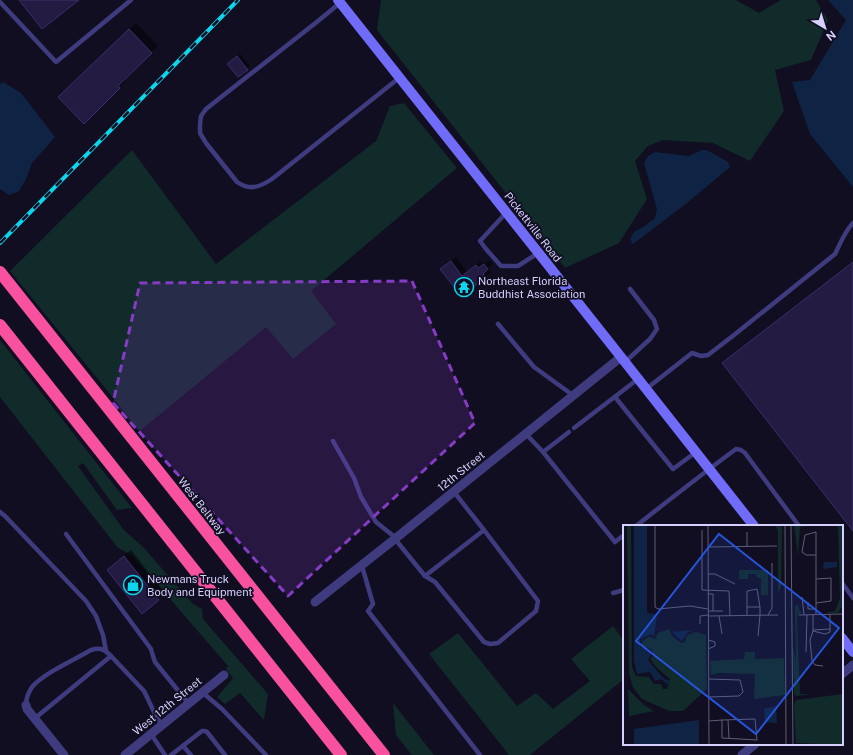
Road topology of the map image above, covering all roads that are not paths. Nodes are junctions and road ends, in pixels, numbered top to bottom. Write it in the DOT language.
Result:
graph roads {
  1 [pos="131,0"];
  2 [pos="339,1"];
  3 [pos="0,2"];
  4 [pos="400,78"];
  5 [pos="506,212"];
  6 [pos="853,223"];
  7 [pos="538,253"];
  8 [pos="1,274"];
  9 [pos="630,289"];
  10 [pos="498,324"];
  11 [pos="0,325"];
  12 [pos="623,359"];
  13 [pos="638,378"];
  14 [pos="646,389"];
  15 [pos="574,396"];
  16 [pos="615,397"];
  17 [pos="574,428"];
  18 [pos="569,432"];
  19 [pos="526,434"];
  20 [pos="333,440"];
  21 [pos="543,452"];
  22 [pos="696,452"];
  23 [pos="709,469"];
  24 [pos="454,492"];
  25 [pos="0,512"];
  26 [pos="637,525"];
  27 [pos="753,525"];
  28 [pos="798,525"];
  29 [pos="484,530"];
  30 [pos="66,534"];
  31 [pos="623,536"];
  32 [pos="395,539"];
  33 [pos="362,566"];
  34 [pos="425,576"];
  35 [pos="843,584"];
  36 [pos="623,590"];
  37 [pos="613,593"];
  38 [pos="853,598"];
  39 [pos="315,602"];
  40 [pos="843,639"];
  41 [pos="106,651"];
  42 [pos="853,652"];
  43 [pos="111,656"];
  44 [pos="853,665"];
  45 [pos="843,673"];
  46 [pos="224,675"];
  47 [pos="203,692"];
  48 [pos="189,704"];
  49 [pos="26,705"];
  50 [pos="34,718"];
  51 [pos="162,725"];
  52 [pos="151,734"];
  53 [pos="754,745"];
  54 [pos="183,746"];
  55 [pos="64,755"];
  56 [pos="125,755"];
  57 [pos="165,755"];
  58 [pos="171,755"];
  59 [pos="191,755"];
  60 [pos="225,755"];
  61 [pos="266,755"];
  62 [pos="341,755"];
  63 [pos="384,755"];
  64 [pos="480,755"];
  65 [pos="742,755"];
  1 -- 3 [label="lane"];
  2 -- 4 [label="street, Pickettville Road"];
  2 -- 4 [label="lane"];
  4 -- 5 [label="street, Pickettville Road"];
  5 -- 7 [label="street, Pickettville Road"];
  5 -- 7 [label="lane"];
  6 -- 14 [label="lane"];
  7 -- 12 [label="street, Pickettville Road"];
  8 -- 63 [label="highway, West Beltway"];
  9 -- 12 [label="lane"];
  10 -- 15 [label="lane"];
  11 -- 62 [label="highway"];
  12 -- 13 [label="street, Pickettville Road"];
  12 -- 15 [label="street, 12th Street"];
  13 -- 14 [label="street, Pickettville Road"];
  13 -- 16 [label="lane"];
  14 -- 22 [label="street, Pickettville Road"];
  15 -- 19 [label="street, 12th Street"];
  16 -- 17 [label="lane"];
  16 -- 22 [label="lane"];
  18 -- 21 [label="lane"];
  19 -- 21 [label="lane"];
  19 -- 24 [label="street, 12th Street"];
  20 -- 32 [label="lane"];
  21 -- 31 [label="lane"];
  22 -- 23 [label="street, Pickettville Road"];
  23 -- 26 [label="lane"];
  23 -- 27 [label="street, Pickettville Road"];
  23 -- 28 [label="lane"];
  24 -- 29 [label="lane"];
  24 -- 32 [label="street, 12th Street"];
  25 -- 41 [label="lane"];
  29 -- 34 [label="lane"];
  29 -- 34 [label="lane"];
  30 -- 48 [label="lane"];
  32 -- 33 [label="street, 12th Street"];
  32 -- 34 [label="lane"];
  33 -- 39 [label="street, 12th Street"];
  33 -- 64 [label="lane"];
  35 -- 38 [label="lane"];
  36 -- 37 [label="lane"];
  40 -- 42 [label="street"];
  41 -- 43 [label="lane"];
  41 -- 49 [label="lane"];
  43 -- 50 [label="lane"];
  43 -- 51 [label="lane"];
  44 -- 45 [label="street"];
  46 -- 47 [label="street, West 12th Street"];
  47 -- 48 [label="street, West 12th Street"];
  47 -- 61 [label="lane"];
  48 -- 51 [label="street, West 12th Street"];
  49 -- 50 [label="street"];
  50 -- 55 [label="street"];
  51 -- 52 [label="street, West 12th Street"];
  52 -- 56 [label="street, West 12th Street"];
  52 -- 57 [label="lane"];
  53 -- 65 [label="street"];
  54 -- 58 [label="lane"];
  54 -- 59 [label="lane"];
  54 -- 60 [label="lane"];
}
